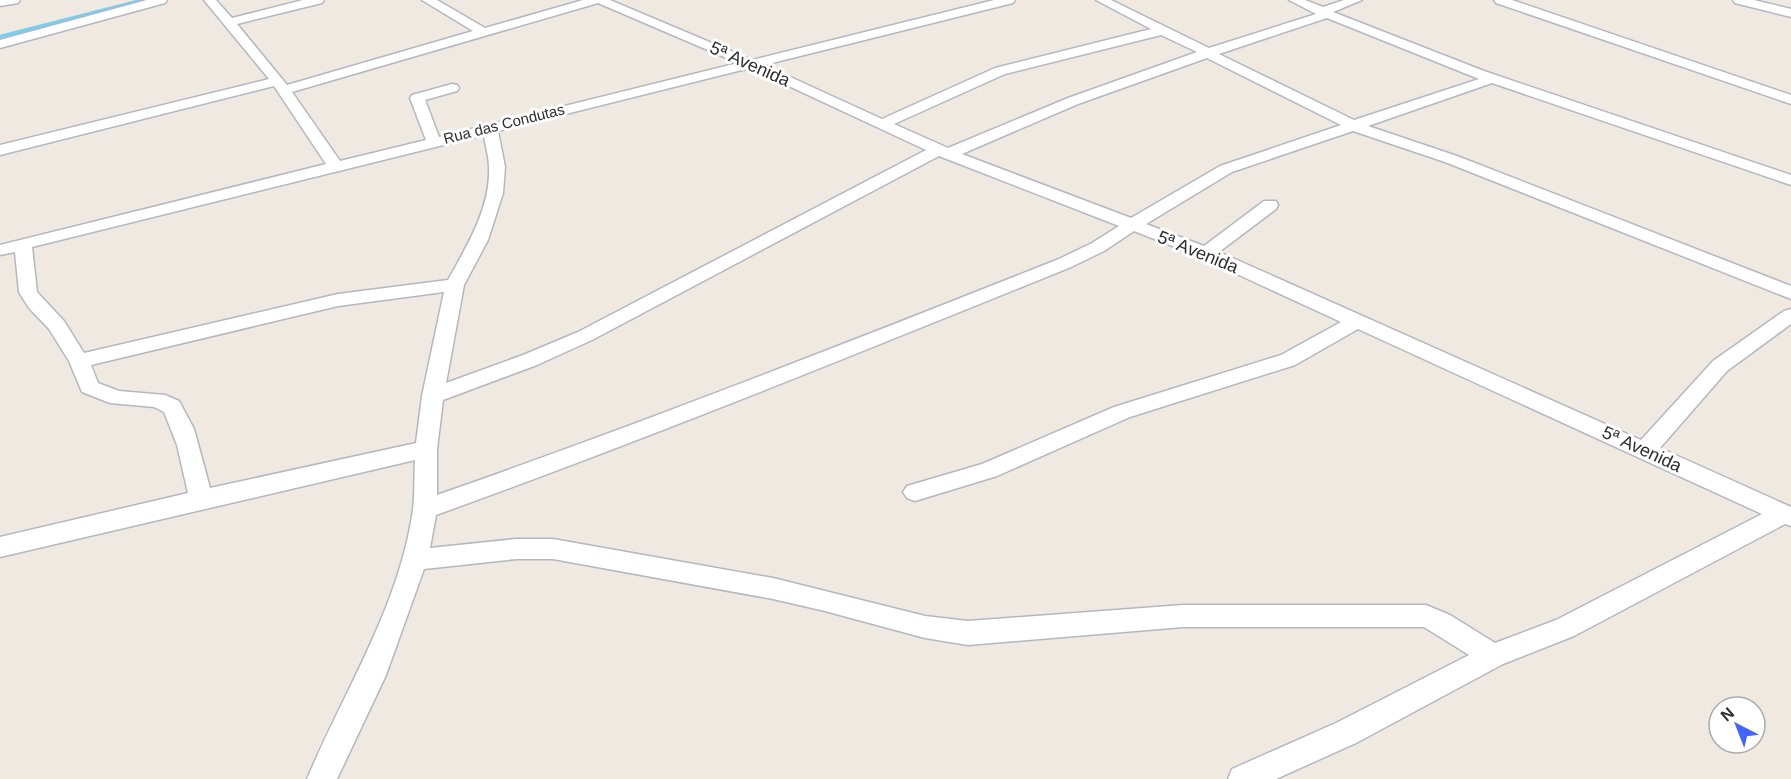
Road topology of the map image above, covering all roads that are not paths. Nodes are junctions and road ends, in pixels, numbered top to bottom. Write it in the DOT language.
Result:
graph roads {
  1 [pos="14,0"];
  2 [pos="161,0"];
  3 [pos="210,0"];
  4 [pos="318,0"];
  5 [pos="428,0"];
  6 [pos="598,0"];
  7 [pos="1009,0"];
  8 [pos="1102,0"];
  9 [pos="1295,0"];
  10 [pos="1356,0"];
  11 [pos="1500,0"];
  12 [pos="1742,0"];
  13 [pos="0,2"];
  14 [pos="1324,13"];
  15 [pos="1791,13"];
  16 [pos="230,22"];
  17 [pos="1160,31"];
  18 [pos="483,32"];
  19 [pos="0,44"];
  20 [pos="1205,54"];
  21 [pos="749,63"];
  22 [pos="1491,79"];
  23 [pos="281,85"];
  24 [pos="452,87"];
  25 [pos="1791,100"];
  26 [pos="882,124"];
  27 [pos="1354,126"];
  28 [pos="490,128"];
  29 [pos="434,141"];
  30 [pos="0,150"];
  31 [pos="943,152"];
  32 [pos="335,166"];
  33 [pos="1791,180"];
  34 [pos="1270,205"];
  35 [pos="1133,226"];
  36 [pos="23,245"];
  37 [pos="0,250"];
  38 [pos="1206,253"];
  39 [pos="455,285"];
  40 [pos="1791,293"];
  41 [pos="1791,315"];
  42 [pos="1359,320"];
  43 [pos="79,361"];
  44 [pos="433,396"];
  45 [pos="426,449"];
  46 [pos="1645,450"];
  47 [pos="915,492"];
  48 [pos="201,499"];
  49 [pos="425,509"];
  50 [pos="1788,516"];
  51 [pos="0,547"];
  52 [pos="415,560"];
  53 [pos="1493,656"];
  54 [pos="322,779"];
  55 [pos="1243,779"];
  1 -- 13 [label="street"];
  2 -- 19 [label="street"];
  3 -- 16 [label="street"];
  4 -- 16 [label="street"];
  5 -- 18 [label="street"];
  6 -- 18 [label="street"];
  6 -- 21 [label="street, 5ª Avenida"];
  7 -- 21 [label="street, Rua das Condutas"];
  8 -- 17 [label="street"];
  9 -- 14 [label="street"];
  10 -- 14 [label="street"];
  11 -- 25 [label="street"];
  12 -- 15 [label="street"];
  14 -- 20 [label="street"];
  14 -- 22 [label="street"];
  16 -- 23 [label="street"];
  17 -- 20 [label="street"];
  17 -- 26 [label="street"];
  18 -- 23 [label="street"];
  20 -- 27 [label="street"];
  20 -- 31 [label="street"];
  21 -- 26 [label="street, 5ª Avenida"];
  21 -- 28 [label="street, Rua das Condutas"];
  22 -- 27 [label="street"];
  22 -- 33 [label="street"];
  23 -- 30 [label="street"];
  23 -- 32 [label="street"];
  24 -- 29 [label="street"];
  26 -- 31 [label="street, 5ª Avenida"];
  27 -- 35 [label="street"];
  27 -- 40 [label="street"];
  28 -- 29 [label="street, Rua das Condutas"];
  28 -- 39 [label="street"];
  29 -- 32 [label="street, Rua das Condutas"];
  31 -- 35 [label="street, 5ª Avenida"];
  31 -- 44 [label="street"];
  32 -- 36 [label="street, Rua das Condutas"];
  34 -- 38 [label="street"];
  35 -- 38 [label="street, 5ª Avenida"];
  35 -- 49 [label="street"];
  36 -- 37 [label="street, Rua das Condutas"];
  36 -- 43 [label="street"];
  38 -- 42 [label="street, 5ª Avenida"];
  39 -- 43 [label="street"];
  39 -- 44 [label="street"];
  41 -- 46 [label="street"];
  42 -- 46 [label="street, 5ª Avenida"];
  42 -- 47 [label="street"];
  43 -- 48 [label="street"];
  44 -- 45 [label="street"];
  45 -- 48 [label="street"];
  45 -- 49 [label="street"];
  46 -- 50 [label="street, 5ª Avenida"];
  48 -- 51 [label="street"];
  49 -- 52 [label="street"];
  50 -- 53 [label="street"];
  52 -- 53 [label="street"];
  52 -- 54 [label="street"];
  53 -- 55 [label="street"];
}
